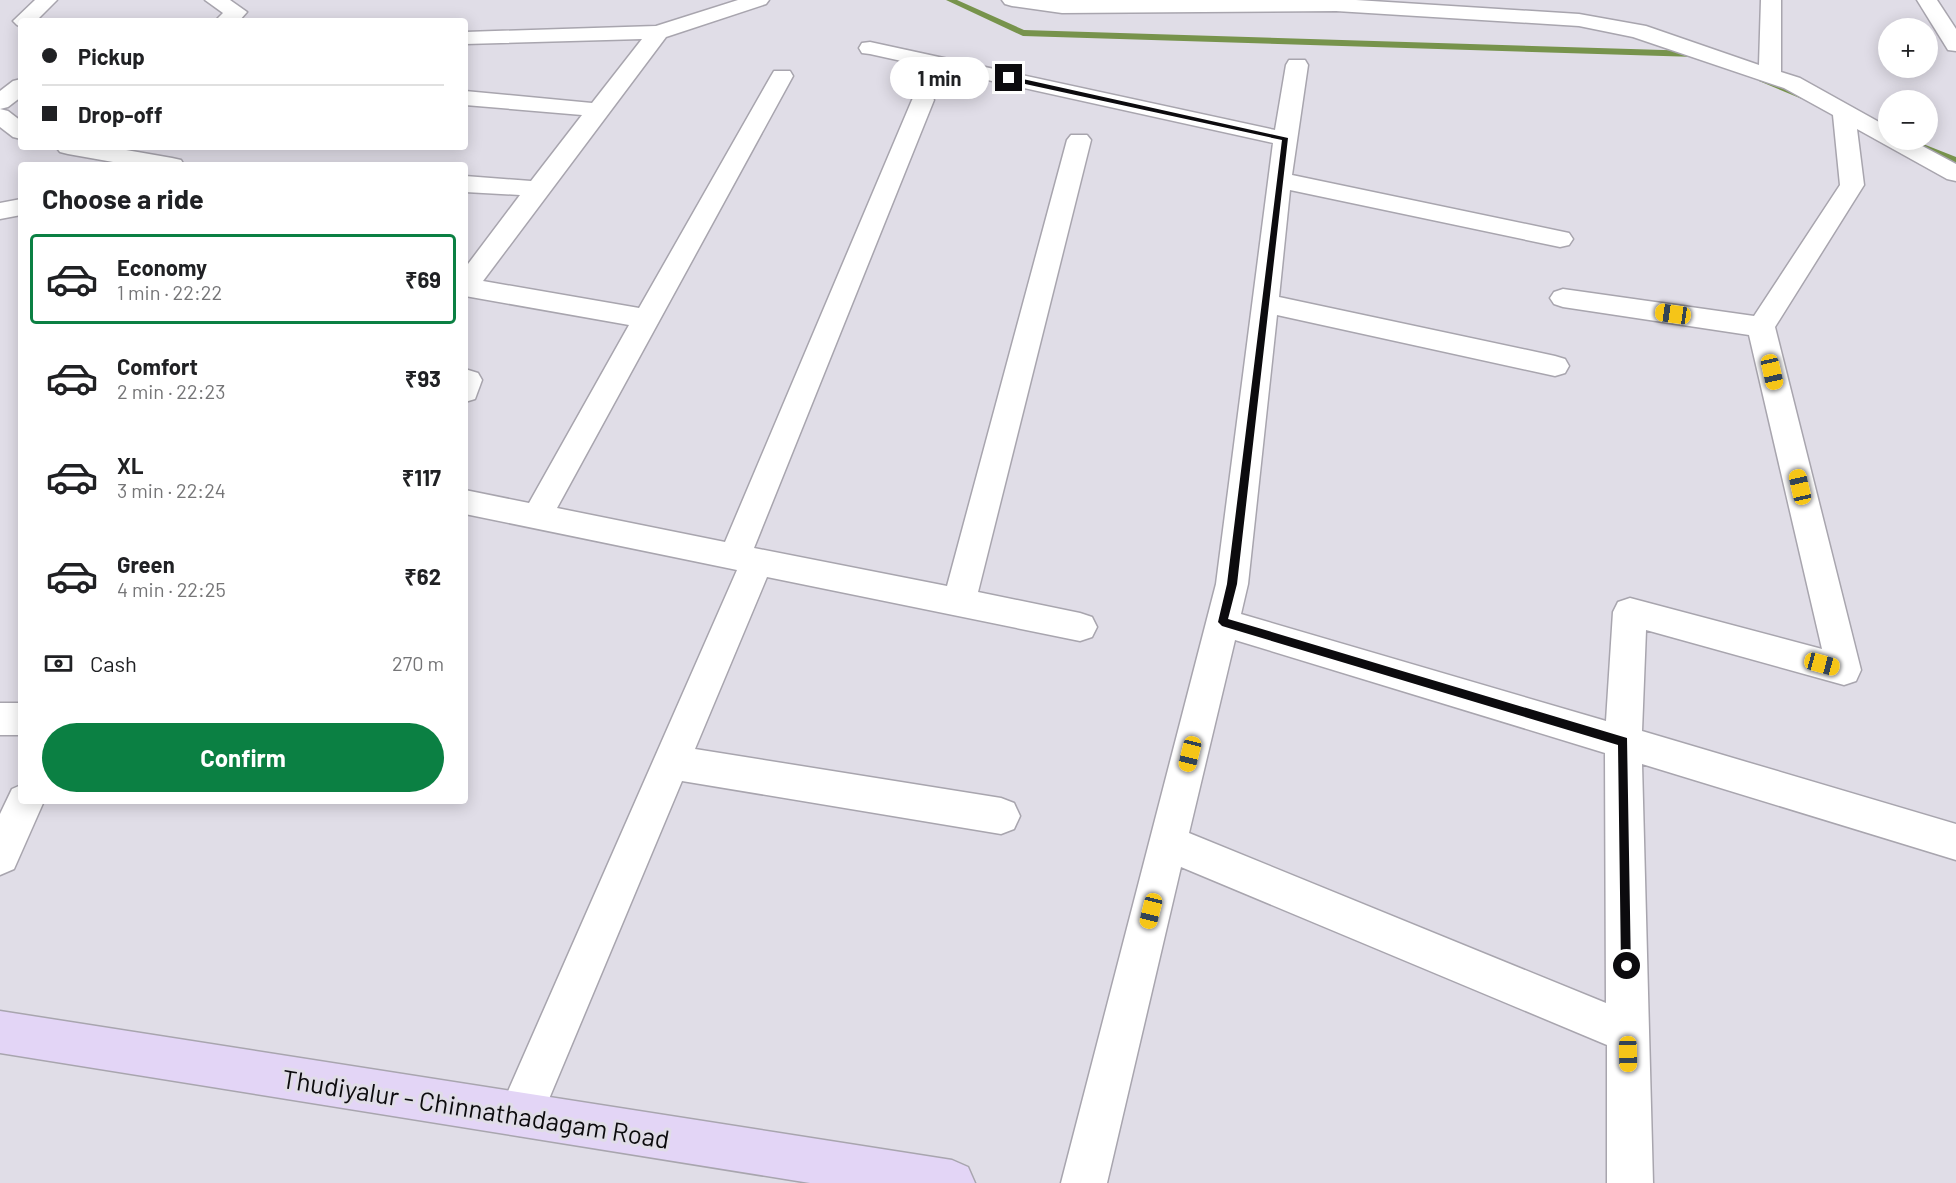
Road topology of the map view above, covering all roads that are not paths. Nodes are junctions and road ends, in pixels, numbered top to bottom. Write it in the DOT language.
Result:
graph roads {
  1 [pos="47,0"];
  2 [pos="215,0"];
  3 [pos="759,0"];
  4 [pos="1012,0"];
  5 [pos="1771,0"];
  6 [pos="1927,0"];
  7 [pos="1335,3"];
  8 [pos="27,18"];
  9 [pos="230,18"];
  10 [pos="0,21"];
  11 [pos="18,21"];
  12 [pos="658,32"];
  13 [pos="468,38"];
  14 [pos="1956,45"];
  15 [pos="870,48"];
  16 [pos="1297,65"];
  17 [pos="0,71"];
  18 [pos="782,76"];
  19 [pos="1770,76"];
  20 [pos="18,78"];
  21 [pos="18,88"];
  22 [pos="468,98"];
  23 [pos="923,100"];
  24 [pos="0,102"];
  25 [pos="598,110"];
  26 [pos="1844,112"];
  27 [pos="0,116"];
  28 [pos="18,130"];
  29 [pos="1878,131"];
  30 [pos="1286,139"];
  31 [pos="1079,141"];
  32 [pos="80,150"];
  33 [pos="184,150"];
  34 [pos="1912,150"];
  35 [pos="128,162"];
  36 [pos="174,162"];
  37 [pos="1956,174"];
  38 [pos="1279,180"];
  39 [pos="468,184"];
  40 [pos="538,189"];
  41 [pos="18,208"];
  42 [pos="0,211"];
  43 [pos="1560,239"];
  44 [pos="468,283"];
  45 [pos="468,288"];
  46 [pos="1563,298"];
  47 [pos="1264,303"];
  48 [pos="646,319"];
  49 [pos="1761,327"];
  50 [pos="1555,366"];
  51 [pos="468,503"];
  52 [pos="537,516"];
  53 [pos="747,557"];
  54 [pos="959,602"];
  55 [pos="1222,622"];
  56 [pos="1080,627"];
  57 [pos="0,719"];
  58 [pos="18,719"];
  59 [pos="1623,742"];
  60 [pos="671,762"];
  61 [pos="24,804"];
  62 [pos="1000,816"];
  63 [pos="1956,842"];
  64 [pos="1168,843"];
  65 [pos="0,856"];
  66 [pos="0,1032"];
  67 [pos="1628,1033"];
  68 [pos="520,1114"];
  69 [pos="952,1183"];
  70 [pos="1084,1183"];
  71 [pos="1630,1183"];
  1 -- 8 [label="street"];
  2 -- 9 [label="street"];
  3 -- 12 [label="street"];
  4 -- 7 [label="street"];
  5 -- 19 [label="street"];
  6 -- 14 [label="street"];
  7 -- 19 [label="street"];
  10 -- 11 [label="street"];
  12 -- 13 [label="street"];
  12 -- 25 [label="street"];
  15 -- 30 [label="street"];
  16 -- 30 [label="street"];
  17 -- 20 [label="street"];
  18 -- 48 [label="street"];
  19 -- 26 [label="street"];
  21 -- 24 [label="street"];
  22 -- 25 [label="street"];
  23 -- 53 [label="street"];
  25 -- 40 [label="street"];
  26 -- 29 [label="street"];
  26 -- 49 [label="street"];
  27 -- 28 [label="street"];
  30 -- 38 [label="street"];
  31 -- 54 [label="street"];
  32 -- 35 [label="street"];
  33 -- 36 [label="street"];
  34 -- 37 [label="street"];
  38 -- 43 [label="street"];
  38 -- 47 [label="street"];
  39 -- 40 [label="street"];
  40 -- 44 [label="street"];
  41 -- 42 [label="street"];
  45 -- 48 [label="street"];
  46 -- 49 [label="street"];
  47 -- 50 [label="street"];
  47 -- 55 [label="street"];
  48 -- 52 [label="street"];
  49 -- 59 [label="street"];
  51 -- 52 [label="street"];
  52 -- 53 [label="street"];
  53 -- 54 [label="street"];
  53 -- 60 [label="street"];
  54 -- 56 [label="street"];
  55 -- 59 [label="street"];
  55 -- 64 [label="street"];
  57 -- 58 [label="street"];
  59 -- 63 [label="street"];
  59 -- 67 [label="street"];
  60 -- 62 [label="street"];
  60 -- 68 [label="street"];
  61 -- 65 [label="street"];
  64 -- 67 [label="street"];
  64 -- 70 [label="street"];
  66 -- 68 [label="main road, Thudiyalur - Chinnathadagam Road"];
  67 -- 71 [label="street"];
  68 -- 69 [label="main road, Thudiyalur - Chinnathadagam Road"];
}
